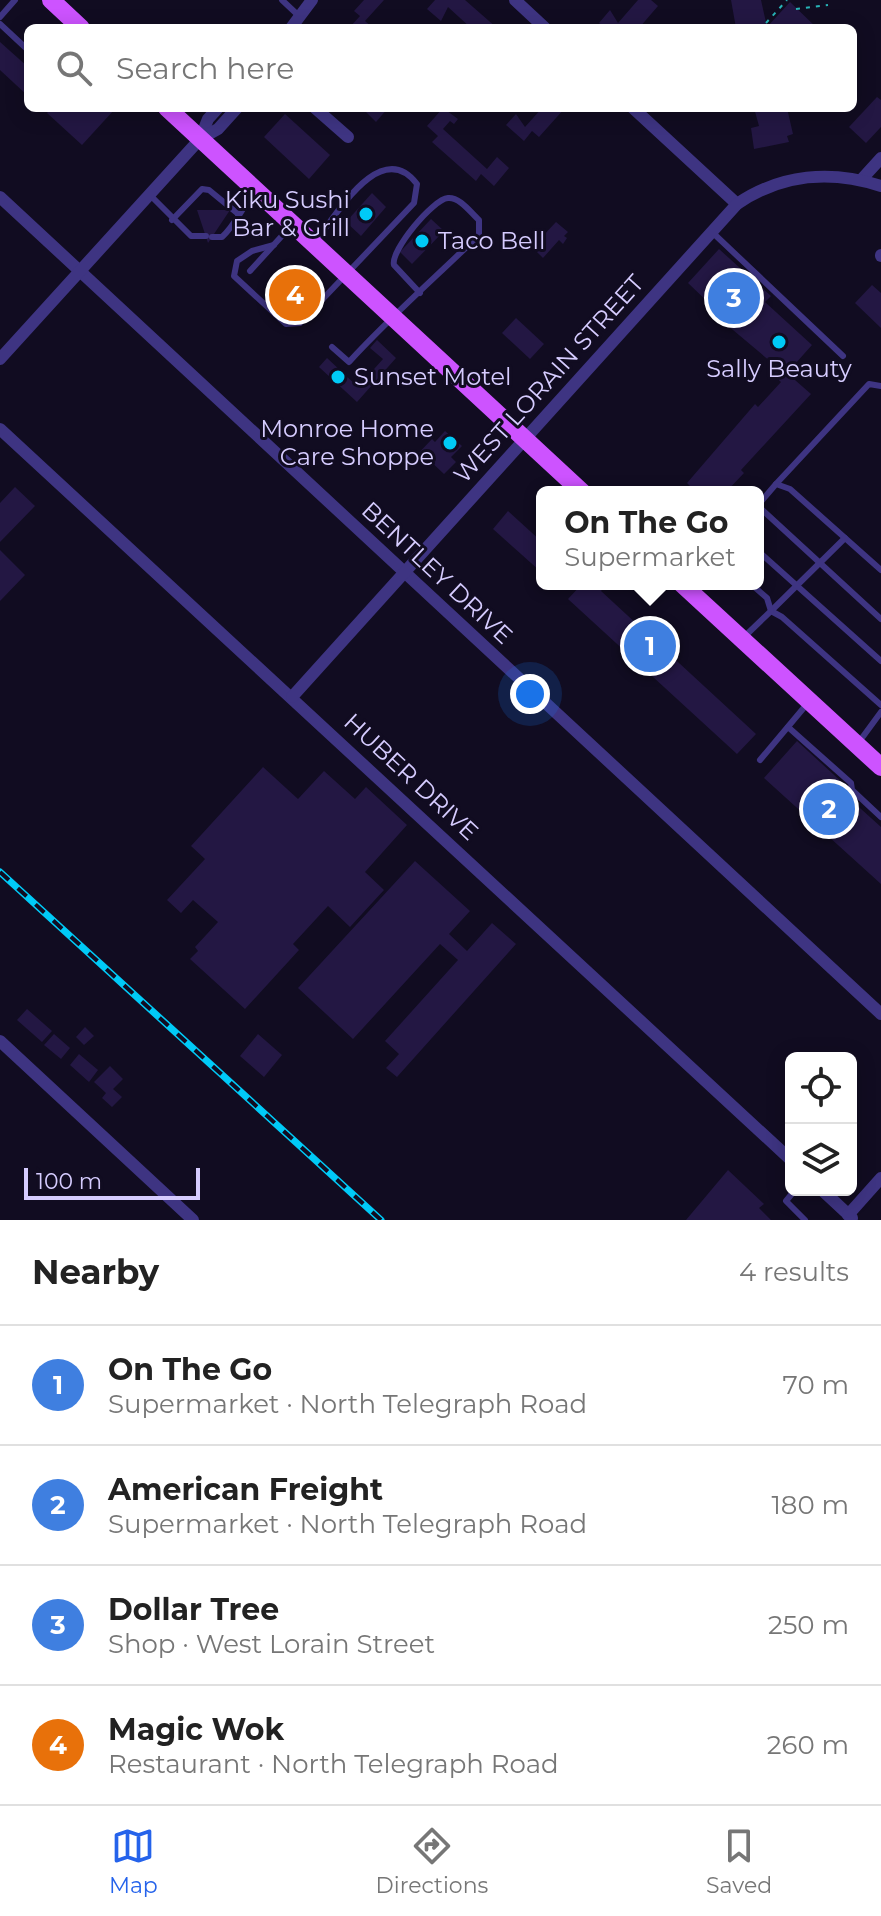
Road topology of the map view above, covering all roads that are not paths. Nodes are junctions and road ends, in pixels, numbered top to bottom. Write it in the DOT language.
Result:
graph roads {
  1 [pos="15,0"];
  2 [pos="51,0"];
  3 [pos="282,0"];
  4 [pos="312,0"];
  5 [pos="515,0"];
  6 [pos="299,16"];
  7 [pos="0,17"];
  8 [pos="0,24"];
  9 [pos="73,24"];
  10 [pos="294,24"];
  11 [pos="541,24"];
  12 [pos="24,46"];
  13 [pos="171,112"];
  14 [pos="214,112"];
  15 [pos="233,112"];
  16 [pos="320,112"];
  17 [pos="637,112"];
  18 [pos="348,137"];
  19 [pos="200,139"];
  20 [pos="881,158"];
  21 [pos="861,180"];
  22 [pos="881,186"];
  23 [pos="257,191"];
  24 [pos="150,195"];
  25 [pos="0,197"];
  26 [pos="737,204"];
  27 [pos="237,213"];
  28 [pos="172,220"];
  29 [pos="292,224"];
  30 [pos="712,232"];
  31 [pos="313,243"];
  32 [pos="274,245"];
  33 [pos="81,271"];
  34 [pos="250,271"];
  35 [pos="345,273"];
  36 [pos="420,293"];
  37 [pos="391,315"];
  38 [pos="332,347"];
  39 [pos="843,356"];
  40 [pos="0,359"];
  41 [pos="881,386"];
  42 [pos="0,429"];
  43 [pos="525,439"];
  44 [pos="776,484"];
  45 [pos="576,486"];
  46 [pos="764,498"];
  47 [pos="764,511"];
  48 [pos="845,538"];
  49 [pos="764,557"];
  50 [pos="818,564"];
  51 [pos="881,570"];
  52 [pos="403,572"];
  53 [pos="796,587"];
  54 [pos="689,590"];
  55 [pos="758,590"];
  56 [pos="771,611"];
  57 [pos="881,619"];
  58 [pos="742,639"];
  59 [pos="881,661"];
  60 [pos="292,697"];
  61 [pos="809,701"];
  62 [pos="881,705"];
  63 [pos="881,712"];
  64 [pos="788,727"];
  65 [pos="857,745"];
  66 [pos="760,760"];
  67 [pos="881,767"];
  68 [pos="881,817"];
  69 [pos="881,1014"];
  70 [pos="0,1041"];
  71 [pos="785,1154"];
  72 [pos="881,1178"];
  73 [pos="790,1196"];
  74 [pos="828,1196"];
  75 [pos="849,1218"];
  76 [pos="193,1220"];
  77 [pos="805,1220"];
  1 -- 7 [label="lane"];
  2 -- 9 [label="main road"];
  3 -- 6 [label="lane"];
  4 -- 6 [label="street"];
  5 -- 11 [label="street"];
  6 -- 10 [label="street"];
  8 -- 12 [label="lane"];
  13 -- 19 [label="main road"];
  14 -- 19 [label="street"];
  15 -- 19 [label="street"];
  16 -- 18 [label="street"];
  17 -- 26 [label="street"];
  19 -- 23 [label="main road"];
  19 -- 24 [label="street"];
  20 -- 21 [label="street"];
  21 -- 22 [label="street, WEST LORAIN STREET"];
  21 -- 26 [label="street, WEST LORAIN STREET"];
  23 -- 27 [label="lane"];
  23 -- 29 [label="main road"];
  24 -- 28 [label="lane"];
  24 -- 33 [label="street"];
  25 -- 33 [label="street, BENTLEY DRIVE"];
  26 -- 30 [label="street, WEST LORAIN STREET"];
  27 -- 28 [label="lane"];
  27 -- 28 [label="lane"];
  29 -- 31 [label="main road"];
  29 -- 32 [label="lane"];
  30 -- 39 [label="lane"];
  30 -- 43 [label="street, WEST LORAIN STREET"];
  31 -- 35 [label="main road"];
  31 -- 35 [label="lane"];
  32 -- 34 [label="lane"];
  32 -- 35 [label="lane"];
  33 -- 40 [label="street"];
  33 -- 52 [label="street, BENTLEY DRIVE"];
  35 -- 37 [label="main road"];
  36 -- 36 [label="lane"];
  36 -- 37 [label="lane"];
  37 -- 38 [label="lane"];
  37 -- 43 [label="main road"];
  41 -- 44 [label="lane"];
  42 -- 60 [label="street, HUBER DRIVE"];
  43 -- 45 [label="main road"];
  43 -- 52 [label="street, WEST LORAIN STREET"];
  44 -- 46 [label="lane"];
  44 -- 48 [label="lane"];
  47 -- 50 [label="lane"];
  48 -- 50 [label="lane"];
  48 -- 51 [label="lane"];
  49 -- 53 [label="lane"];
  50 -- 53 [label="lane"];
  50 -- 57 [label="lane"];
  52 -- 60 [label="street, WEST LORAIN STREET"];
  52 -- 69 [label="street, BENTLEY DRIVE"];
  53 -- 56 [label="lane"];
  53 -- 59 [label="lane"];
  54 -- 58 [label="main road"];
  55 -- 56 [label="lane"];
  56 -- 58 [label="lane"];
  56 -- 62 [label="lane"];
  58 -- 61 [label="main road"];
  60 -- 71 [label="street, HUBER DRIVE"];
  61 -- 64 [label="lane"];
  61 -- 65 [label="main road"];
  63 -- 65 [label="lane"];
  64 -- 66 [label="lane"];
  64 -- 68 [label="lane"];
  65 -- 67 [label="main road"];
  70 -- 76 [label="street"];
  72 -- 75 [label="street"];
  73 -- 77 [label="lane"];
  74 -- 75 [label="street"];
}
